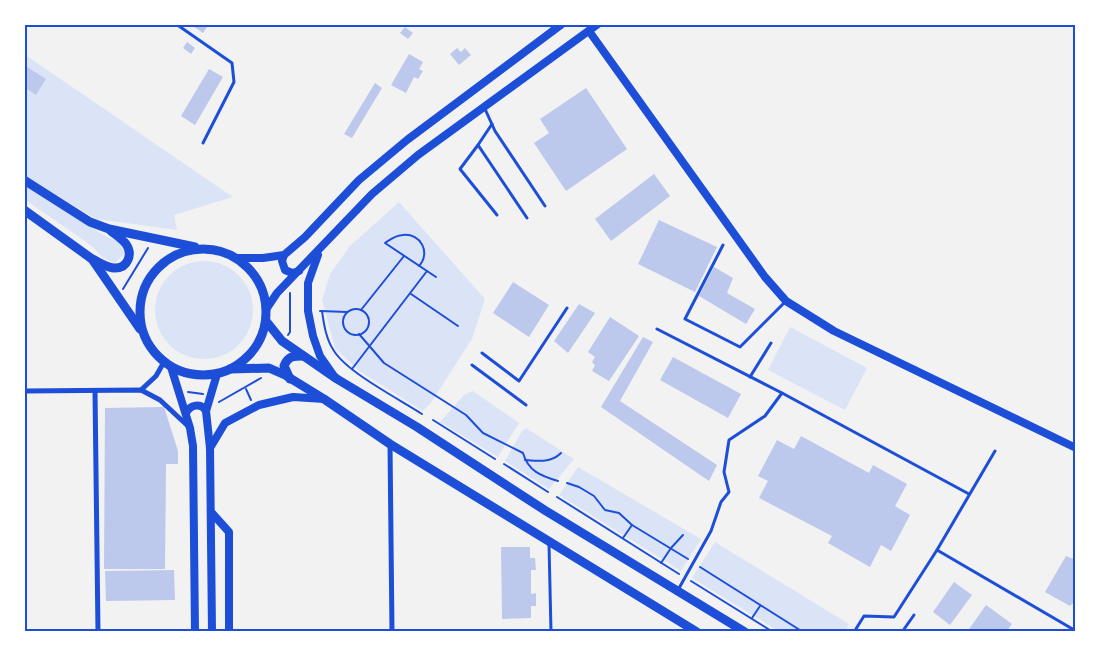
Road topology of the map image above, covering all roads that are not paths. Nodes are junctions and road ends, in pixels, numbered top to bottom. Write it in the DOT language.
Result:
graph roads {
  1 [pos="176,24"];
  2 [pos="562,24"];
  3 [pos="598,24"];
  4 [pos="589,30"];
  5 [pos="484,107"];
  6 [pos="492,124"];
  7 [pos="203,143"];
  8 [pos="477,145"];
  9 [pos="24,180"];
  10 [pos="545,206"];
  11 [pos="24,210"];
  12 [pos="496,215"];
  13 [pos="527,218"];
  14 [pos="109,229"];
  15 [pos="723,245"];
  16 [pos="200,248"];
  17 [pos="320,251"];
  18 [pos="284,255"];
  19 [pos="238,258"];
  20 [pos="92,259"];
  21 [pos="299,271"];
  22 [pos="786,301"];
  23 [pos="267,308"];
  24 [pos="567,308"];
  25 [pos="266,321"];
  26 [pos="657,329"];
  27 [pos="144,336"];
  28 [pos="771,344"];
  29 [pos="482,353"];
  30 [pos="303,356"];
  31 [pos="168,364"];
  32 [pos="472,365"];
  33 [pos="230,369"];
  34 [pos="217,374"];
  35 [pos="750,377"];
  36 [pos="290,379"];
  37 [pos="337,379"];
  38 [pos="141,390"];
  39 [pos="24,391"];
  40 [pos="94,391"];
  41 [pos="782,393"];
  42 [pos="324,399"];
  43 [pos="526,405"];
  44 [pos="206,411"];
  45 [pos="186,413"];
  46 [pos="190,428"];
  47 [pos="390,444"];
  48 [pos="210,448"];
  49 [pos="1076,448"];
  50 [pos="995,451"];
  51 [pos="969,494"];
  52 [pos="211,512"];
  53 [pos="549,542"];
  54 [pos="937,550"];
  55 [pos="677,592"];
  56 [pos="914,615"];
  57 [pos="1076,631"];
  58 [pos="98,632"];
  59 [pos="195,632"];
  60 [pos="212,632"];
  61 [pos="229,632"];
  62 [pos="392,632"];
  63 [pos="551,632"];
  64 [pos="697,632"];
  65 [pos="745,632"];
  66 [pos="854,632"];
  67 [pos="902,632"];
  1 -- 7 [label="lane"];
  2 -- 18 [label="main road"];
  3 -- 4 [label="main road"];
  4 -- 5 [label="main road"];
  4 -- 22 [label="main road"];
  5 -- 6 [label="lane"];
  5 -- 17 [label="main road"];
  6 -- 8 [label="lane"];
  6 -- 10 [label="lane"];
  8 -- 12 [label="lane"];
  8 -- 13 [label="lane"];
  9 -- 14 [label="main road"];
  11 -- 20 [label="main road"];
  14 -- 16 [label="main road"];
  14 -- 20 [label="main road"];
  15 -- 22 [label="lane"];
  16 -- 19 [label="main road"];
  16 -- 27 [label="main road"];
  17 -- 21 [label="main road"];
  17 -- 37 [label="main road"];
  18 -- 19 [label="main road"];
  18 -- 21 [label="main road"];
  19 -- 23 [label="main road"];
  20 -- 27 [label="main road"];
  21 -- 23 [label="main road"];
  22 -- 49 [label="main road"];
  23 -- 25 [label="main road"];
  24 -- 29 [label="lane"];
  25 -- 30 [label="main road"];
  25 -- 33 [label="main road"];
  26 -- 35 [label="lane"];
  27 -- 31 [label="main road"];
  28 -- 35 [label="lane"];
  30 -- 36 [label="main road"];
  30 -- 37 [label="main road"];
  31 -- 34 [label="main road"];
  31 -- 38 [label="street"];
  31 -- 45 [label="main road"];
  32 -- 43 [label="lane"];
  33 -- 34 [label="main road"];
  33 -- 36 [label="main road"];
  34 -- 44 [label="main road"];
  35 -- 41 [label="lane"];
  36 -- 42 [label="main road"];
  37 -- 55 [label="main road"];
  38 -- 40 [label="street"];
  38 -- 46 [label="street"];
  39 -- 40 [label="street"];
  40 -- 58 [label="street"];
  41 -- 51 [label="lane"];
  41 -- 55 [label="lane"];
  42 -- 47 [label="main road"];
  42 -- 48 [label="main road"];
  44 -- 45 [label="main road"];
  44 -- 48 [label="main road"];
  45 -- 46 [label="main road"];
  46 -- 59 [label="main road"];
  47 -- 53 [label="main road"];
  47 -- 62 [label="street"];
  48 -- 52 [label="main road"];
  50 -- 51 [label="lane"];
  51 -- 54 [label="lane"];
  52 -- 60 [label="main road"];
  52 -- 61 [label="main road"];
  53 -- 63 [label="lane"];
  53 -- 64 [label="main road"];
  54 -- 57 [label="lane"];
  54 -- 66 [label="lane"];
  55 -- 65 [label="main road"];
  56 -- 67 [label="lane"];
}
